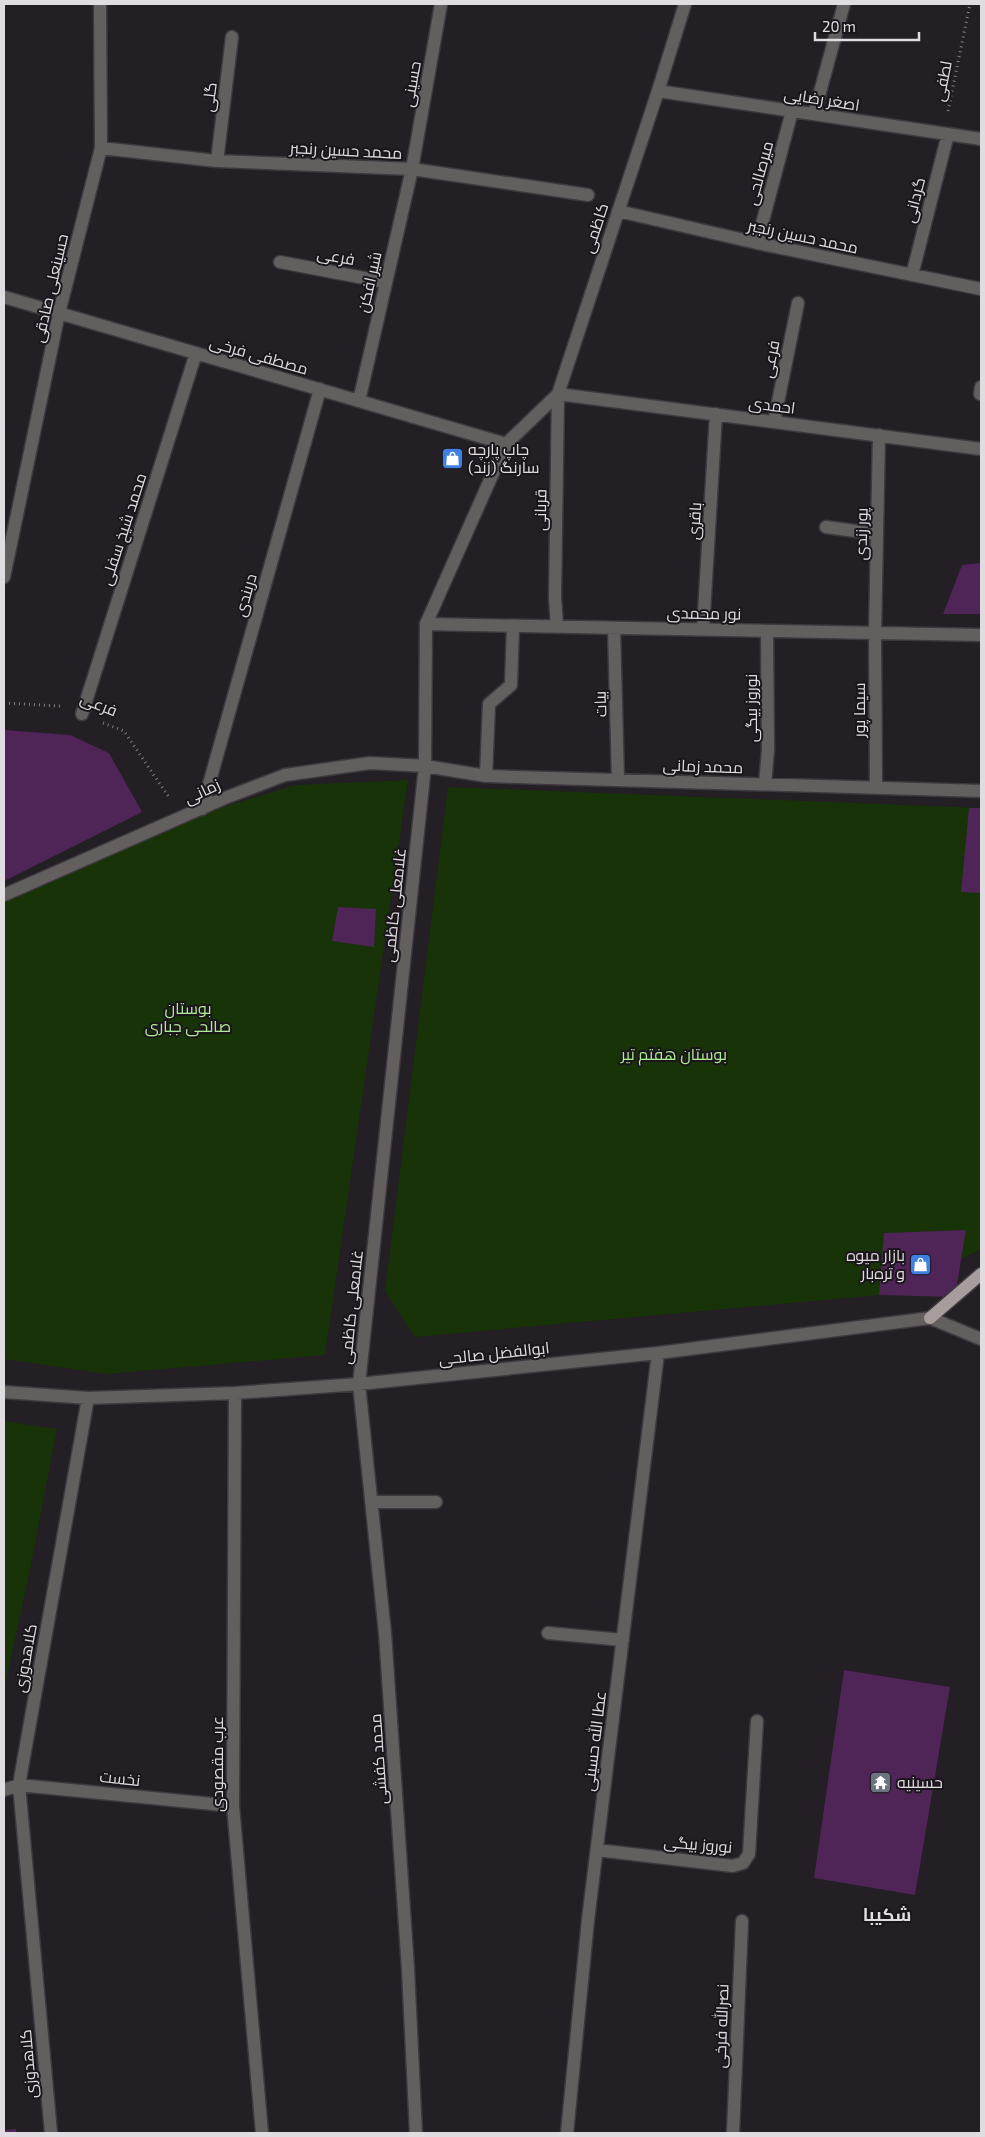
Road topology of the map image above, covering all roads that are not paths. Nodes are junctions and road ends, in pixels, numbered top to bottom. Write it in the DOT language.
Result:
graph roads {
  1 [pos="100,4"];
  2 [pos="441,4"];
  3 [pos="685,4"];
  4 [pos="844,4"];
  5 [pos="232,37"];
  6 [pos="658,91"];
  7 [pos="792,111"];
  8 [pos="814,114"];
  9 [pos="946,134"];
  10 [pos="981,139"];
  11 [pos="101,148"];
  12 [pos="217,161"];
  13 [pos="412,169"];
  14 [pos="588,195"];
  15 [pos="618,211"];
  16 [pos="757,244"];
  17 [pos="280,262"];
  18 [pos="912,275"];
  19 [pos="385,282"];
  20 [pos="981,289"];
  21 [pos="4,297"];
  22 [pos="798,303"];
  23 [pos="59,313"];
  24 [pos="196,353"];
  25 [pos="320,389"];
  26 [pos="558,394"];
  27 [pos="359,401"];
  28 [pos="716,414"];
  29 [pos="774,422"];
  30 [pos="879,435"];
  31 [pos="506,444"];
  32 [pos="981,448"];
  33 [pos="826,527"];
  34 [pos="877,534"];
  35 [pos="4,576"];
  36 [pos="426,624"];
  37 [pos="513,626"];
  38 [pos="557,626"];
  39 [pos="614,628"];
  40 [pos="703,629"];
  41 [pos="767,631"];
  42 [pos="875,633"];
  43 [pos="981,635"];
  44 [pos="82,714"];
  45 [pos="425,766"];
  46 [pos="486,776"];
  47 [pos="618,780"];
  48 [pos="765,784"];
  49 [pos="876,788"];
  50 [pos="981,791"];
  51 [pos="202,809"];
  52 [pos="4,895"];
  53 [pos="981,1274"];
  54 [pos="930,1318"];
  55 [pos="981,1339"];
  56 [pos="658,1352"];
  57 [pos="359,1384"];
  58 [pos="4,1392"];
  59 [pos="235,1393"];
  60 [pos="88,1398"];
  61 [pos="371,1502"];
  62 [pos="436,1502"];
  63 [pos="548,1634"];
  64 [pos="623,1640"];
  65 [pos="757,1721"];
  66 [pos="20,1785"];
  67 [pos="4,1790"];
  68 [pos="233,1806"];
  69 [pos="597,1850"];
  70 [pos="742,1921"];
  71 [pos="51,2133"];
  72 [pos="262,2133"];
  73 [pos="416,2133"];
  74 [pos="566,2133"];
  75 [pos="733,2133"];
  1 -- 11 [label="street, حسینعلی صادقی"];
  2 -- 13 [label="street, حسینی"];
  3 -- 6 [label="street, کاظمی"];
  4 -- 8 [label="street"];
  5 -- 12 [label="street, گلی"];
  6 -- 7 [label="street, اصغر رضایی"];
  6 -- 15 [label="street, کاظمی"];
  7 -- 8 [label="street, اصغر رضایی"];
  7 -- 16 [label="street, میرصالحی"];
  8 -- 9 [label="street, اصغر رضایی"];
  9 -- 10 [label="street, اصغر رضایی"];
  9 -- 18 [label="street, گردانی"];
  11 -- 12 [label="street, محمد حسین رنجبر"];
  11 -- 23 [label="street, حسینعلی صادقی"];
  12 -- 13 [label="street, محمد حسین رنجبر"];
  13 -- 14 [label="street, محمد حسین رنجبر"];
  13 -- 19 [label="street, شیر افکن"];
  15 -- 16 [label="street, محمد حسین رنجبر"];
  15 -- 26 [label="street, کاظمی"];
  16 -- 18 [label="street, محمد حسین رنجبر"];
  17 -- 19 [label="street, فرعی"];
  18 -- 20 [label="street, محمد حسین رنجبر"];
  19 -- 27 [label="street, شیر افکن"];
  21 -- 23 [label="street, مصطفی فرخی"];
  22 -- 29 [label="street, فرعی"];
  23 -- 24 [label="street, مصطفی فرخی"];
  23 -- 35 [label="street, حسینعلی صادقی"];
  24 -- 25 [label="street, مصطفی فرخی"];
  24 -- 44 [label="street, محمد شیخ سفلی"];
  25 -- 27 [label="street, مصطفی فرخی"];
  25 -- 51 [label="street, دربندی"];
  26 -- 28 [label="street, احمدی"];
  26 -- 31 [label="street, کاظمی"];
  26 -- 38 [label="street, قربانی"];
  27 -- 31 [label="street, مصطفی فرخی"];
  28 -- 29 [label="street, احمدی"];
  28 -- 40 [label="street, باقری"];
  29 -- 30 [label="street, احمدی"];
  30 -- 32 [label="street, احمدی"];
  30 -- 34 [label="street, پور زندی"];
  31 -- 36 [label="street, غلامعلی کاظمی"];
  33 -- 34 [label="street"];
  34 -- 42 [label="street, پور زندی"];
  36 -- 37 [label="street, نور محمدی"];
  36 -- 45 [label="street, غلامعلی کاظمی"];
  37 -- 38 [label="street, نور محمدی"];
  37 -- 46 [label="street"];
  38 -- 39 [label="street, نور محمدی"];
  39 -- 40 [label="street, نور محمدی"];
  39 -- 47 [label="street, بیات"];
  40 -- 41 [label="street, نور محمدی"];
  41 -- 42 [label="street, نور محمدی"];
  41 -- 48 [label="street, نوروز بیگی"];
  42 -- 43 [label="street, نور محمدی"];
  42 -- 49 [label="street, سیما پور"];
  45 -- 46 [label="street, محمد زمانی"];
  45 -- 51 [label="street, زمانی"];
  45 -- 57 [label="street, غلامعلی کاظمی"];
  46 -- 47 [label="street, محمد زمانی"];
  47 -- 48 [label="street, محمد زمانی"];
  48 -- 49 [label="street, محمد زمانی"];
  49 -- 50 [label="street, محمد زمانی"];
  51 -- 52 [label="street, زمانی"];
  53 -- 54 [label="main road"];
  54 -- 55 [label="street, ابوالفضل صالحی"];
  54 -- 56 [label="street, ابوالفضل صالحی"];
  56 -- 57 [label="street, ابوالفضل صالحی"];
  56 -- 64 [label="street, عطا الله حسینی"];
  57 -- 59 [label="street, ابوالفضل صالحی"];
  57 -- 61 [label="street, محمد کفشی"];
  58 -- 60 [label="street, ابوالفضل صالحی"];
  59 -- 60 [label="street, ابوالفضل صالحی"];
  59 -- 68 [label="street, عرب مقصودی"];
  60 -- 66 [label="street, کلاهدوزی"];
  61 -- 62 [label="street"];
  61 -- 73 [label="street, محمد کفشی"];
  63 -- 64 [label="street"];
  64 -- 69 [label="street, عطا الله حسینی"];
  65 -- 69 [label="street, نوروز بیگی"];
  66 -- 67 [label="street, نخست"];
  66 -- 68 [label="street, نخست"];
  66 -- 71 [label="street, کلاهدوزی"];
  68 -- 72 [label="street, عرب مقصودی"];
  69 -- 74 [label="street, عطا الله حسینی"];
  70 -- 75 [label="street, نصرالله فرخی"];
}
